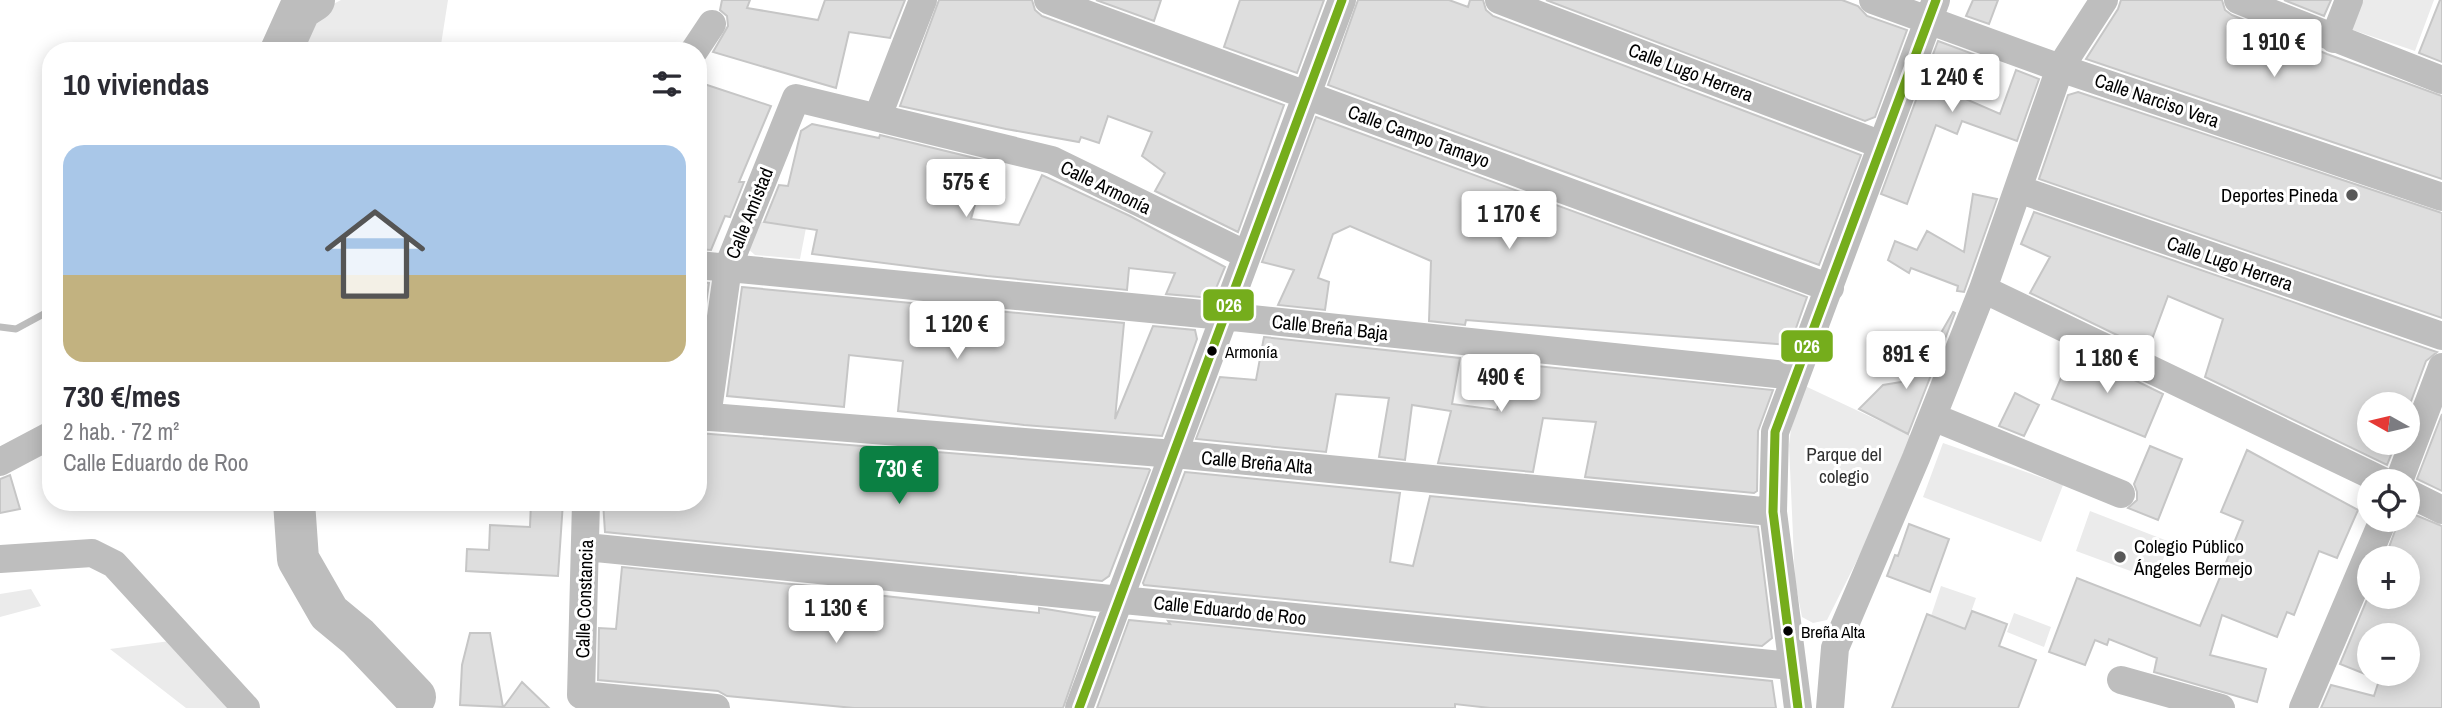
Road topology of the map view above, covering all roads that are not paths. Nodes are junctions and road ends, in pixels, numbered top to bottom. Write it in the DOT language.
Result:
graph roads {
  1 [pos="923,0"];
  2 [pos="1048,0"];
  3 [pos="1342,0"];
  4 [pos="1499,0"];
  5 [pos="1872,0"];
  6 [pos="2104,0"];
  7 [pos="2238,0"];
  8 [pos="2349,0"];
  9 [pos="1932,11"];
  10 [pos="712,24"];
  11 [pos="2334,39"];
  12 [pos="700,42"];
  13 [pos="2060,68"];
  14 [pos="2442,80"];
  15 [pos="1307,95"];
  16 [pos="796,97"];
  17 [pos="878,116"];
  18 [pos="1882,145"];
  19 [pos="2018,189"];
  20 [pos="2442,197"];
  21 [pos="1247,256"];
  22 [pos="707,266"];
  23 [pos="728,267"];
  24 [pos="1830,288"];
  25 [pos="1983,289"];
  26 [pos="1223,316"];
  27 [pos="2442,336"];
  28 [pos="2442,366"];
  29 [pos="1795,376"];
  30 [pos="707,393"];
  31 [pos="707,417"];
  32 [pos="1933,417"];
  33 [pos="42,440"];
  34 [pos="1174,454"];
  35 [pos="0,462"];
  36 [pos="2359,469"];
  37 [pos="2403,469"];
  38 [pos="2121,494"];
  39 [pos="2420,499"];
  40 [pos="2442,510"];
  41 [pos="586,511"];
  42 [pos="1773,512"];
  43 [pos="2378,532"];
  44 [pos="586,547"];
  45 [pos="0,559"];
  46 [pos="1120,599"];
  47 [pos="1835,648"];
  48 [pos="1790,654"];
  49 [pos="2121,680"];
  50 [pos="246,708"];
  51 [pos="716,708"];
  52 [pos="1079,708"];
  53 [pos="1798,708"];
  54 [pos="1830,708"];
  55 [pos="2221,708"];
  56 [pos="2303,708"];
  1 -- 17 [label="street"];
  2 -- 15 [label="street, Calle Campo Tamayo"];
  3 -- 15 [label="street"];
  4 -- 18 [label="street, Calle Lugo Herrera"];
  5 -- 9 [label="street, Calle Narciso Vera"];
  6 -- 13 [label="street"];
  7 -- 11 [label="street"];
  8 -- 11 [label="street"];
  9 -- 13 [label="street, Calle Narciso Vera"];
  9 -- 18 [label="street"];
  10 -- 12 [label="street"];
  11 -- 14 [label="street"];
  13 -- 19 [label="street"];
  13 -- 20 [label="street, Calle Narciso Vera"];
  15 -- 21 [label="street"];
  15 -- 24 [label="street, Calle Campo Tamayo"];
  16 -- 17 [label="street, Calle Armonía"];
  16 -- 23 [label="street, Calle Amistad"];
  17 -- 21 [label="street, Calle Armonía"];
  18 -- 24 [label="street"];
  19 -- 25 [label="street"];
  19 -- 27 [label="street, Calle Lugo Herrera"];
  21 -- 26 [label="street"];
  22 -- 23 [label="street, Calle Breña Baja"];
  23 -- 26 [label="street, Calle Breña Baja"];
  23 -- 30 [label="street, Calle Amistad"];
  24 -- 29 [label="street"];
  25 -- 32 [label="street"];
  25 -- 36 [label="street"];
  26 -- 29 [label="street, Calle Breña Baja"];
  26 -- 34 [label="street"];
  28 -- 37 [label="street"];
  29 -- 42 [label="street"];
  31 -- 34 [label="street, Calle Breña Alta"];
  32 -- 38 [label="street"];
  32 -- 47 [label="street"];
  33 -- 35 [label="street"];
  34 -- 42 [label="street, Calle Breña Alta"];
  34 -- 46 [label="street"];
  39 -- 40 [label="street"];
  41 -- 44 [label="street, Calle Constancia"];
  42 -- 48 [label="street"];
  43 -- 56 [label="street"];
  44 -- 46 [label="street, Calle Eduardo de Roo"];
  44 -- 51 [label="street, Calle Constancia"];
  45 -- 50 [label="street"];
  46 -- 48 [label="street, Calle Eduardo de Roo"];
  46 -- 52 [label="street"];
  47 -- 48 [label="street, Calle Eduardo de Roo"];
  47 -- 54 [label="street"];
  48 -- 53 [label="street"];
  49 -- 55 [label="street"];
}
